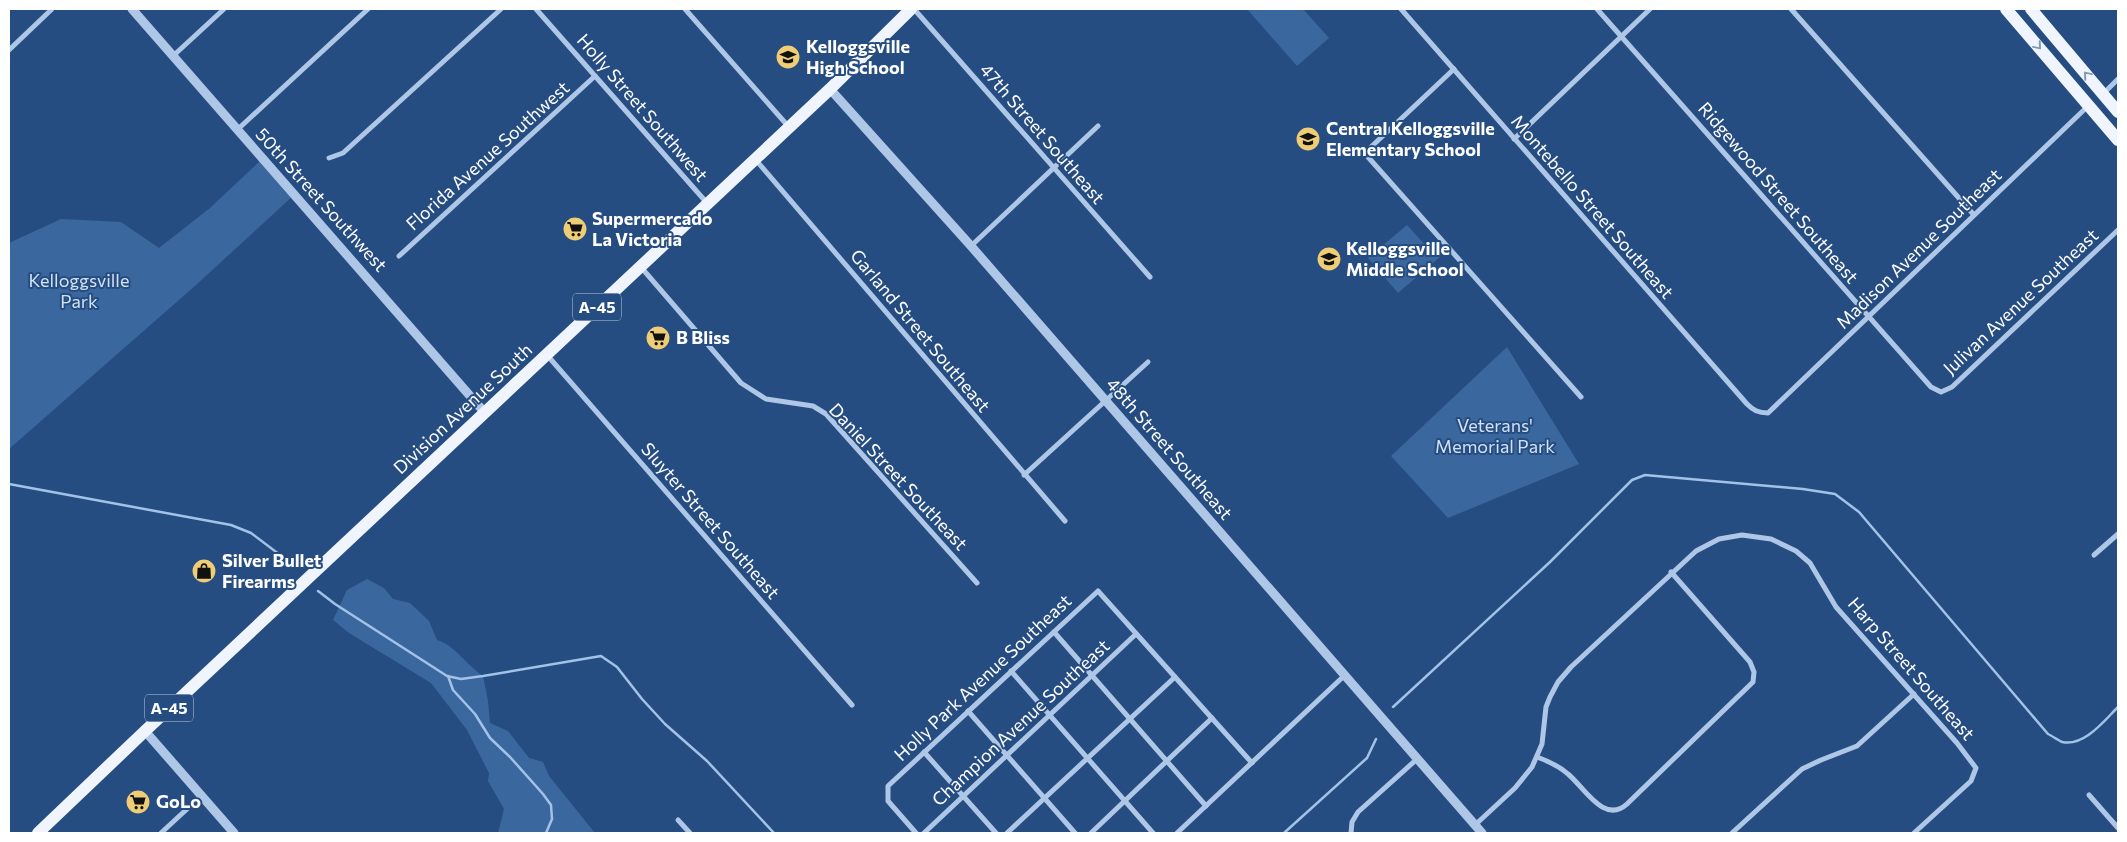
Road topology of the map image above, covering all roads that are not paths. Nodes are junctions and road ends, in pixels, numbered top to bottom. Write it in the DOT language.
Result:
graph roads {
  1 [pos="52,9"];
  2 [pos="132,9"];
  3 [pos="224,9"];
  4 [pos="368,9"];
  5 [pos="501,9"];
  6 [pos="536,9"];
  7 [pos="685,9"];
  8 [pos="913,9"];
  9 [pos="1401,9"];
  10 [pos="1597,9"];
  11 [pos="1650,9"];
  12 [pos="1791,9"];
  13 [pos="2006,9"];
  14 [pos="2031,9"];
  15 [pos="1621,36"];
  16 [pos="9,50"];
  17 [pos="173,56"];
  18 [pos="1454,69"];
  19 [pos="595,76"];
  20 [pos="2118,80"];
  21 [pos="2074,88"];
  22 [pos="830,89"];
  23 [pos="2103,94"];
  24 [pos="2089,106"];
  25 [pos="2118,112"];
  26 [pos="788,126"];
  27 [pos="1098,126"];
  28 [pos="237,130"];
  29 [pos="1514,139"];
  30 [pos="2118,140"];
  31 [pos="329,158"];
  32 [pos="754,159"];
  33 [pos="1054,168"];
  34 [pos="707,203"];
  35 [pos="1974,215"];
  36 [pos="2118,230"];
  37 [pos="971,246"];
  38 [pos="399,256"];
  39 [pos="640,266"];
  40 [pos="1150,277"];
  41 [pos="1868,317"];
  42 [pos="546,355"];
  43 [pos="1148,362"];
  44 [pos="1941,392"];
  45 [pos="1580,397"];
  46 [pos="1104,400"];
  47 [pos="1768,412"];
  48 [pos="485,413"];
  49 [pos="1024,475"];
  50 [pos="1065,521"];
  51 [pos="2118,534"];
  52 [pos="2094,555"];
  53 [pos="1671,572"];
  54 [pos="977,583"];
  55 [pos="1054,632"];
  56 [pos="1136,634"];
  57 [pos="1011,671"];
  58 [pos="1345,675"];
  59 [pos="1092,676"];
  60 [pos="1175,677"];
  61 [pos="1914,694"];
  62 [pos="852,705"];
  63 [pos="968,711"];
  64 [pos="1050,715"];
  65 [pos="1212,718"];
  66 [pos="1130,719"];
  67 [pos="145,731"];
  68 [pos="924,752"];
  69 [pos="1007,756"];
  70 [pos="1537,757"];
  71 [pos="1088,758"];
  72 [pos="1417,758"];
  73 [pos="1167,761"];
  74 [pos="1252,763"];
  75 [pos="2089,794"];
  76 [pos="200,796"];
  77 [pos="963,797"];
  78 [pos="1044,798"];
  79 [pos="1125,801"];
  80 [pos="1206,806"];
  81 [pos="678,820"];
  82 [pos="1475,825"];
  83 [pos="2118,828"];
  84 [pos="38,833"];
  85 [pos="161,833"];
  86 [pos="234,833"];
  87 [pos="690,833"];
  88 [pos="916,833"];
  89 [pos="924,833"];
  90 [pos="996,833"];
  91 [pos="1007,833"];
  92 [pos="1075,833"];
  93 [pos="1091,833"];
  94 [pos="1154,833"];
  95 [pos="1177,833"];
  96 [pos="1351,833"];
  97 [pos="1482,833"];
  98 [pos="1732,833"];
  99 [pos="1914,833"];
  1 -- 16 [label="street"];
  2 -- 17 [label="street, 50th Street Southwest"];
  3 -- 17 [label="street"];
  4 -- 28 [label="street"];
  5 -- 31 [label="street"];
  6 -- 19 [label="street, Holly Street Southwest"];
  7 -- 26 [label="street"];
  8 -- 22 [label="main road, Division Avenue South / A-45"];
  8 -- 33 [label="street, 47th Street Southeast"];
  9 -- 18 [label="street, Montebello Street Southeast"];
  10 -- 15 [label="street, Ridgewood Street Southeast"];
  11 -- 15 [label="street"];
  12 -- 35 [label="street"];
  13 -- 21 [label="main road, one-way"];
  23 -- 14 [label="main road, one-way"];
  15 -- 29 [label="street"];
  15 -- 41 [label="street, Ridgewood Street Southeast"];
  17 -- 28 [label="street, 50th Street Southwest"];
  18 -- 29 [label="street, Montebello Street Southeast"];
  18 -- 45 [label="street"];
  19 -- 34 [label="street, Holly Street Southwest"];
  19 -- 38 [label="street, Florida Avenue Southwest"];
  20 -- 23 [label="street"];
  21 -- 23 [label="main road"];
  21 -- 24 [label="main road"];
  22 -- 26 [label="main road, Division Avenue South / A-45"];
  22 -- 37 [label="street, 48th Street Southeast"];
  23 -- 25 [label="main road"];
  24 -- 30 [label="main road"];
  24 -- 35 [label="street, Madison Avenue Southeast"];
  26 -- 32 [label="main road, Division Avenue South / A-45"];
  27 -- 33 [label="street"];
  28 -- 48 [label="street, 50th Street Southwest"];
  29 -- 47 [label="street, Montebello Street Southeast"];
  32 -- 34 [label="main road, Division Avenue South / A-45"];
  32 -- 49 [label="street, Garland Street Southeast"];
  33 -- 37 [label="street"];
  33 -- 40 [label="street, 47th Street Southeast"];
  34 -- 39 [label="main road, Division Avenue South / A-45"];
  35 -- 41 [label="street, Madison Avenue Southeast"];
  36 -- 44 [label="street, Julivan Avenue Southeast"];
  37 -- 46 [label="street, 48th Street Southeast"];
  39 -- 42 [label="main road, Division Avenue South / A-45"];
  39 -- 54 [label="street, Daniel Street Southeast"];
  41 -- 44 [label="street, Ridgewood Street Southeast"];
  41 -- 47 [label="street, Madison Avenue Southeast"];
  42 -- 48 [label="main road, Division Avenue South / A-45"];
  42 -- 62 [label="street, Sluyter Street Southeast"];
  43 -- 46 [label="street"];
  46 -- 49 [label="street"];
  46 -- 58 [label="street, 48th Street Southeast"];
  48 -- 67 [label="main road, Division Avenue South / A-45"];
  49 -- 50 [label="street, Garland Street Southeast"];
  51 -- 52 [label="street"];
  53 -- 61 [label="street, Harp Street Southeast"];
  53 -- 70 [label="street"];
  53 -- 70 [label="street"];
  55 -- 56 [label="street, Holly Park Avenue Southeast"];
  55 -- 57 [label="street, Holly Park Avenue Southeast"];
  55 -- 59 [label="street"];
  56 -- 59 [label="street, Champion Avenue Southeast"];
  56 -- 60 [label="street"];
  57 -- 63 [label="street, Holly Park Avenue Southeast"];
  57 -- 64 [label="street"];
  58 -- 72 [label="street, 48th Street Southeast"];
  58 -- 74 [label="street"];
  59 -- 64 [label="street, Champion Avenue Southeast"];
  59 -- 66 [label="street"];
  60 -- 65 [label="street"];
  60 -- 66 [label="street"];
  61 -- 98 [label="street"];
  61 -- 99 [label="street, Harp Street Southeast"];
  63 -- 68 [label="street, Holly Park Avenue Southeast"];
  63 -- 69 [label="street"];
  64 -- 69 [label="street, Champion Avenue Southeast"];
  64 -- 71 [label="street"];
  65 -- 73 [label="street"];
  65 -- 74 [label="street"];
  66 -- 71 [label="street"];
  66 -- 73 [label="street"];
  67 -- 76 [label="street"];
  67 -- 84 [label="main road, Division Avenue South / A-45"];
  68 -- 77 [label="street"];
  68 -- 88 [label="street, Holly Park Avenue Southeast"];
  69 -- 77 [label="street, Champion Avenue Southeast"];
  69 -- 78 [label="street"];
  70 -- 82 [label="street"];
  71 -- 78 [label="street"];
  71 -- 79 [label="street"];
  72 -- 82 [label="street, 48th Street Southeast"];
  72 -- 96 [label="street"];
  73 -- 79 [label="street"];
  73 -- 80 [label="street"];
  74 -- 80 [label="street"];
  75 -- 83 [label="street"];
  76 -- 85 [label="street"];
  76 -- 86 [label="street"];
  77 -- 89 [label="street, Champion Avenue Southeast"];
  77 -- 90 [label="street"];
  78 -- 91 [label="street"];
  78 -- 92 [label="street"];
  79 -- 93 [label="street"];
  79 -- 94 [label="street"];
  80 -- 95 [label="street"];
  81 -- 87 [label="street"];
  82 -- 97 [label="street, 48th Street Southeast"];
}
